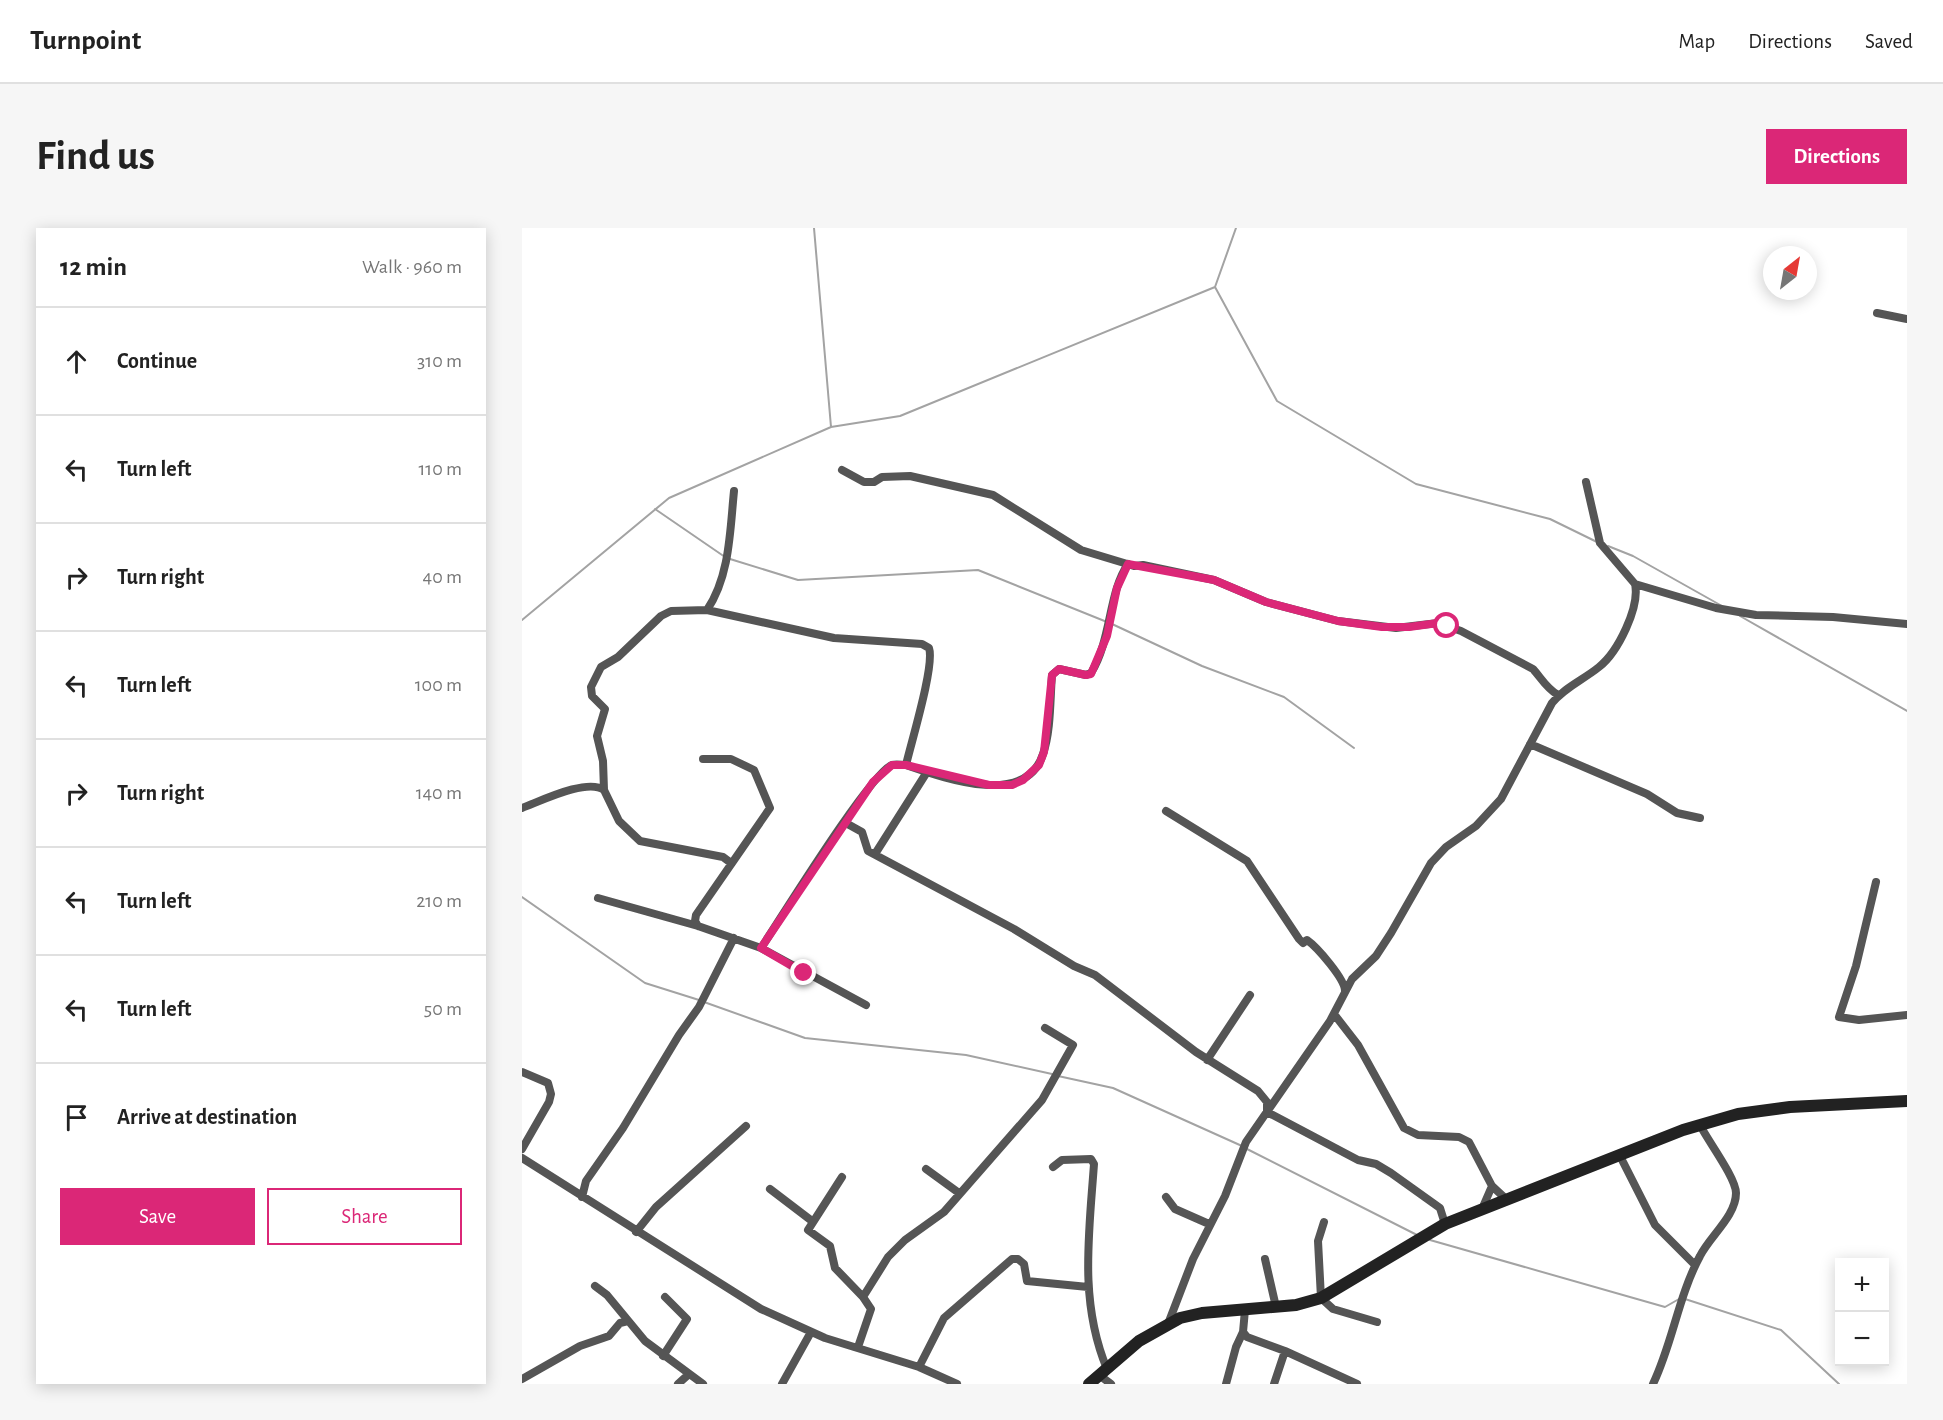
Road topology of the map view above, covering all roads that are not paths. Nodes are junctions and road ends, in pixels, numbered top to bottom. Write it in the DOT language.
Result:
graph roads {
  1 [pos="1877,313"];
  2 [pos="1907,319"];
  3 [pos="842,470"];
  4 [pos="1586,482"];
  5 [pos="734,491"];
  6 [pos="1128,564"];
  7 [pos="1635,584"];
  8 [pos="707,610"];
  9 [pos="1907,624"];
  10 [pos="1558,695"];
  11 [pos="1530,744"];
  12 [pos="704,759"];
  13 [pos="906,765"];
  14 [pos="927,772"];
  15 [pos="604,790"];
  16 [pos="522,808"];
  17 [pos="1166,811"];
  18 [pos="1700,818"];
  19 [pos="844,822"];
  20 [pos="875,854"];
  21 [pos="731,863"];
  22 [pos="1876,882"];
  23 [pos="598,898"];
  24 [pos="698,926"];
  25 [pos="734,938"];
  26 [pos="761,948"];
  27 [pos="1345,991"];
  28 [pos="1250,995"];
  29 [pos="866,1005"];
  30 [pos="1334,1014"];
  31 [pos="1907,1015"];
  32 [pos="1045,1028"];
  33 [pos="1207,1060"];
  34 [pos="522,1072"];
  35 [pos="1907,1101"];
  36 [pos="1267,1112"];
  37 [pos="1700,1125"];
  38 [pos="746,1126"];
  39 [pos="522,1149"];
  40 [pos="1619,1154"];
  41 [pos="522,1158"];
  42 [pos="1053,1167"];
  43 [pos="926,1169"];
  44 [pos="842,1178"];
  45 [pos="1492,1186"];
  46 [pos="770,1189"];
  47 [pos="959,1193"];
  48 [pos="582,1197"];
  49 [pos="1166,1197"];
  50 [pos="1506,1199"];
  51 [pos="1482,1209"];
  52 [pos="812,1221"];
  53 [pos="1324,1222"];
  54 [pos="1209,1224"];
  55 [pos="1445,1224"];
  56 [pos="636,1232"];
  57 [pos="1265,1259"];
  58 [pos="1695,1265"];
  59 [pos="595,1286"];
  60 [pos="1088,1287"];
  61 [pos="665,1297"];
  62 [pos="863,1297"];
  63 [pos="1321,1298"];
  64 [pos="1276,1307"];
  65 [pos="1245,1310"];
  66 [pos="628,1321"];
  67 [pos="1377,1322"];
  68 [pos="1168,1324"];
  69 [pos="811,1332"];
  70 [pos="1244,1332"];
  71 [pos="858,1347"];
  72 [pos="1286,1351"];
  73 [pos="663,1356"];
  74 [pos="919,1367"];
  75 [pos="1103,1372"];
  76 [pos="688,1374"];
  77 [pos="522,1378"];
  78 [pos="678,1384"];
  79 [pos="703,1384"];
  80 [pos="782,1384"];
  81 [pos="957,1384"];
  82 [pos="1089,1384"];
  83 [pos="1111,1384"];
  84 [pos="1226,1384"];
  85 [pos="1274,1384"];
  86 [pos="1357,1384"];
  87 [pos="1653,1384"];
  1 -- 2 [label="street"];
  3 -- 6 [label="street"];
  4 -- 7 [label="street"];
  5 -- 8 [label="street"];
  6 -- 10 [label="street"];
  6 -- 14 [label="street"];
  7 -- 9 [label="street"];
  7 -- 10 [label="street"];
  8 -- 13 [label="street"];
  8 -- 15 [label="street"];
  10 -- 11 [label="street"];
  11 -- 18 [label="street"];
  11 -- 27 [label="street"];
  12 -- 21 [label="street"];
  13 -- 14 [label="street"];
  13 -- 19 [label="street"];
  14 -- 20 [label="street"];
  15 -- 16 [label="street"];
  15 -- 21 [label="street"];
  17 -- 27 [label="street"];
  19 -- 20 [label="street"];
  19 -- 26 [label="street"];
  20 -- 33 [label="street"];
  21 -- 24 [label="street"];
  22 -- 31 [label="street"];
  23 -- 24 [label="street"];
  24 -- 25 [label="street"];
  25 -- 26 [label="street"];
  25 -- 48 [label="street"];
  26 -- 29 [label="street"];
  27 -- 30 [label="street"];
  28 -- 33 [label="street"];
  30 -- 36 [label="street"];
  30 -- 45 [label="street"];
  32 -- 47 [label="street"];
  33 -- 36 [label="street"];
  34 -- 39 [label="street"];
  35 -- 37 [label="main road"];
  36 -- 54 [label="street"];
  36 -- 55 [label="street"];
  37 -- 40 [label="main road"];
  37 -- 58 [label="street"];
  38 -- 56 [label="street"];
  40 -- 50 [label="main road"];
  40 -- 58 [label="street"];
  41 -- 48 [label="street"];
  42 -- 60 [label="street"];
  43 -- 47 [label="street"];
  44 -- 52 [label="street"];
  45 -- 50 [label="street"];
  45 -- 51 [label="street"];
  46 -- 52 [label="street"];
  47 -- 62 [label="street"];
  48 -- 56 [label="street"];
  49 -- 54 [label="street"];
  50 -- 51 [label="main road"];
  51 -- 55 [label="main road"];
  52 -- 62 [label="street"];
  53 -- 63 [label="street"];
  54 -- 68 [label="street"];
  55 -- 63 [label="main road"];
  56 -- 69 [label="street"];
  57 -- 64 [label="street"];
  58 -- 87 [label="street"];
  59 -- 66 [label="street"];
  60 -- 74 [label="street"];
  60 -- 75 [label="street"];
  61 -- 73 [label="street"];
  62 -- 71 [label="street"];
  63 -- 64 [label="main road"];
  63 -- 67 [label="street"];
  64 -- 65 [label="main road"];
  65 -- 68 [label="main road"];
  65 -- 70 [label="street"];
  66 -- 73 [label="street"];
  66 -- 77 [label="street"];
  68 -- 75 [label="main road"];
  69 -- 71 [label="street"];
  69 -- 80 [label="street"];
  70 -- 72 [label="street"];
  70 -- 84 [label="street"];
  71 -- 74 [label="street"];
  72 -- 85 [label="street"];
  72 -- 86 [label="street"];
  73 -- 76 [label="street"];
  74 -- 81 [label="street"];
  75 -- 82 [label="main road"];
  75 -- 83 [label="street"];
  76 -- 78 [label="street"];
  76 -- 79 [label="street"];
}
